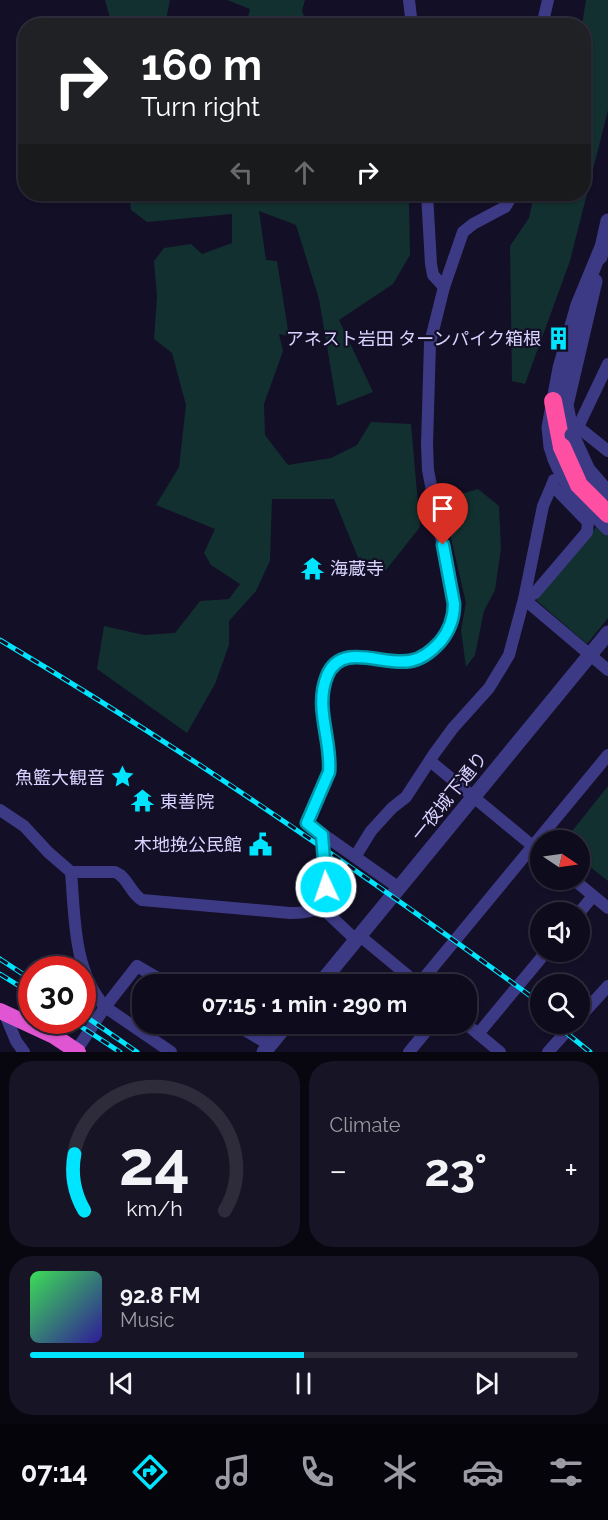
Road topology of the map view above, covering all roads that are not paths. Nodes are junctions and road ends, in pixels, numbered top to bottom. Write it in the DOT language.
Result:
graph roads {
  1 [pos="409,0"];
  2 [pos="548,0"];
  3 [pos="411,18"];
  4 [pos="544,18"];
  5 [pos="427,201"];
  6 [pos="509,201"];
  7 [pos="608,221"];
  8 [pos="444,287"];
  9 [pos="608,364"];
  10 [pos="604,385"];
  11 [pos="559,403"];
  12 [pos="567,442"];
  13 [pos="608,451"];
  14 [pos="552,485"];
  15 [pos="608,493"];
  16 [pos="608,506"];
  17 [pos="608,514"];
  18 [pos="608,528"];
  19 [pos="524,599"];
  20 [pos="608,633"];
  21 [pos="590,655"];
  22 [pos="608,670"];
  23 [pos="608,755"];
  24 [pos="430,761"];
  25 [pos="474,798"];
  26 [pos="0,810"];
  27 [pos="551,830"];
  28 [pos="322,835"];
  29 [pos="530,843"];
  30 [pos="355,857"];
  31 [pos="530,857"];
  32 [pos="71,872"];
  33 [pos="399,888"];
  34 [pos="586,890"];
  35 [pos="593,896"];
  36 [pos="588,902"];
  37 [pos="321,907"];
  38 [pos="608,908"];
  39 [pos="358,938"];
  40 [pos="538,962"];
  41 [pos="151,974"];
  42 [pos="328,974"];
  43 [pos="406,974"];
  44 [pos="428,974"];
  45 [pos="608,986"];
  46 [pos="590,1006"];
  47 [pos="105,1008"];
  48 [pos="2,1012"];
  49 [pos="247,1034"];
  50 [pos="279,1034"];
  51 [pos="424,1034"];
  52 [pos="478,1034"];
  53 [pos="564,1034"];
  54 [pos="267,1049"];
  55 [pos="24,1052"];
  56 [pos="77,1052"];
  57 [pos="171,1052"];
  58 [pos="409,1052"];
  59 [pos="500,1052"];
  60 [pos="548,1052"];
  1 -- 3 [label="street"];
  2 -- 4 [label="street"];
  5 -- 8 [label="street"];
  6 -- 8 [label="street"];
  7 -- 11 [label="street"];
  8 -- 28 [label="street"];
  9 -- 10 [label="street"];
  10 -- 12 [label="street"];
  11 -- 12 [label="highway"];
  12 -- 13 [label="street"];
  12 -- 14 [label="street"];
  12 -- 15 [label="street, bridge"];
  12 -- 16 [label="highway"];
  12 -- 17 [label="highway, bridge"];
  12 -- 18 [label="street, bridge"];
  14 -- 19 [label="street"];
  14 -- 19 [label="street"];
  19 -- 21 [label="street"];
  19 -- 24 [label="street"];
  20 -- 21 [label="street, 一夜城下通り"];
  21 -- 22 [label="street"];
  21 -- 25 [label="street, 一夜城下通り"];
  23 -- 27 [label="street"];
  24 -- 25 [label="street"];
  24 -- 30 [label="street"];
  25 -- 29 [label="street"];
  25 -- 33 [label="street, 一夜城下通り"];
  26 -- 32 [label="street"];
  28 -- 30 [label="street"];
  28 -- 37 [label="street"];
  30 -- 33 [label="street"];
  31 -- 44 [label="street"];
  32 -- 37 [label="street"];
  32 -- 47 [label="street"];
  33 -- 39 [label="street, 一夜城下通り"];
  34 -- 35 [label="street"];
  35 -- 36 [label="street"];
  35 -- 38 [label="street"];
  37 -- 39 [label="street"];
  39 -- 42 [label="street, 一夜城下通り"];
  39 -- 43 [label="street"];
  40 -- 52 [label="street"];
  41 -- 47 [label="street"];
  45 -- 46 [label="street"];
  47 -- 56 [label="street"];
  47 -- 57 [label="street"];
  48 -- 55 [label="street"];
  48 -- 56 [label="highway"];
  49 -- 54 [label="street"];
  50 -- 54 [label="street"];
  51 -- 58 [label="street"];
  52 -- 59 [label="street"];
  53 -- 60 [label="street"];
}
